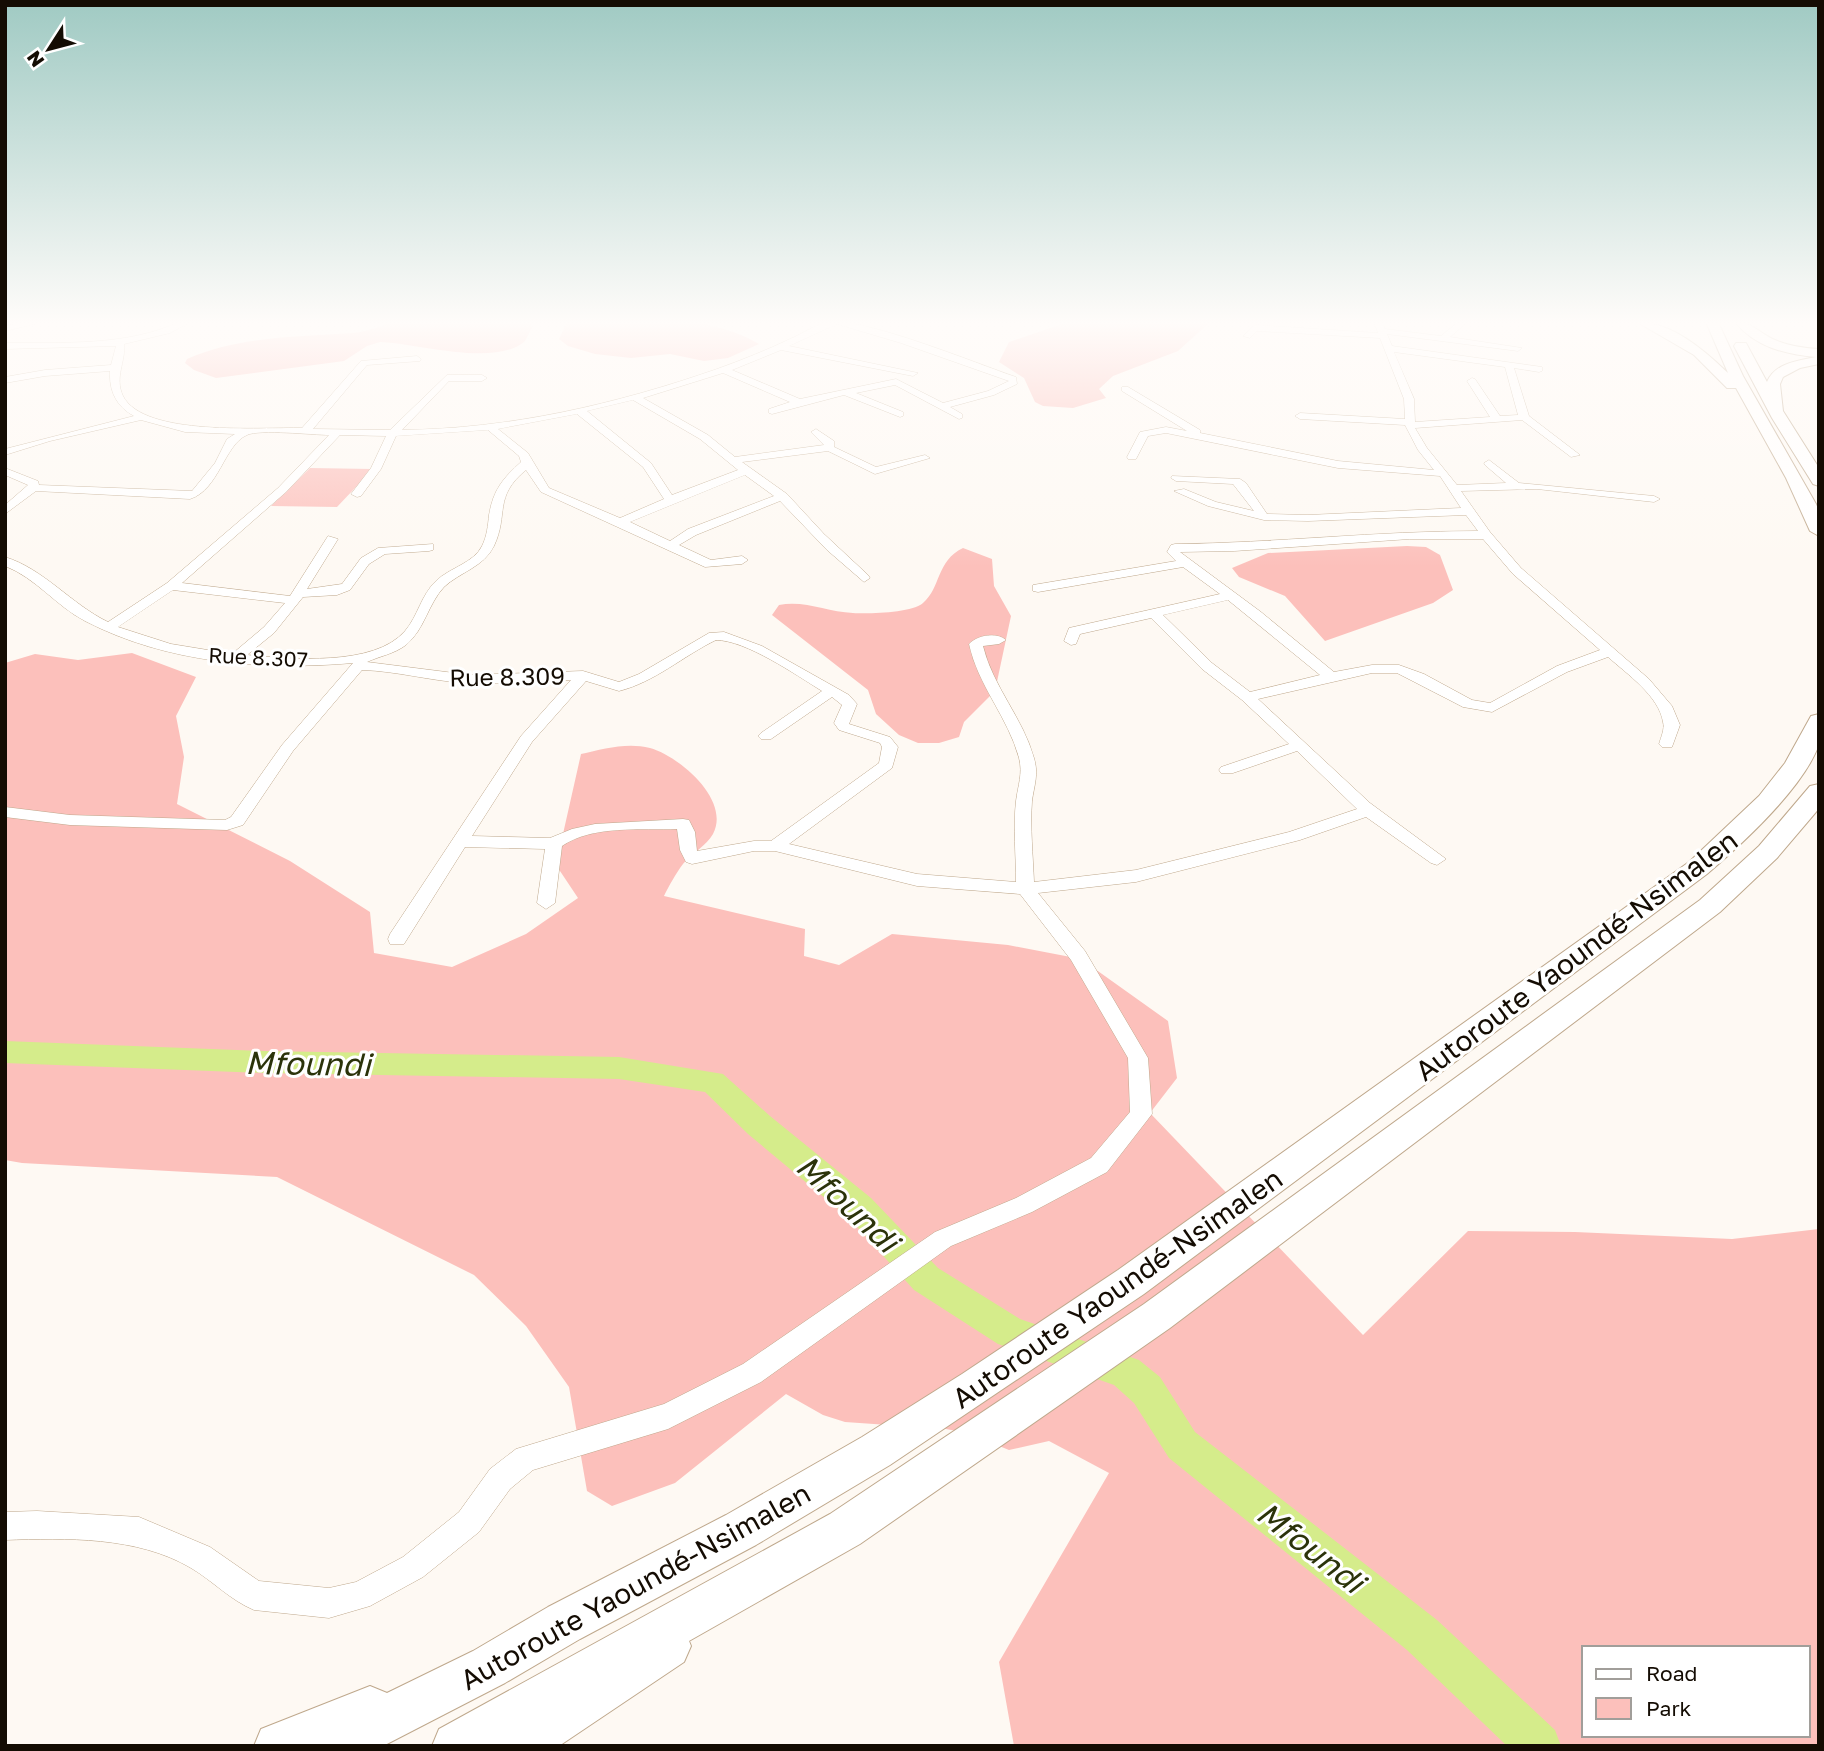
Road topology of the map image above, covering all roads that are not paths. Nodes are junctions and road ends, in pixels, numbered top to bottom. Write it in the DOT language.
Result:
graph roads {
  1 [pos="125,404"];
  2 [pos="329,404"];
  3 [pos="422,404"];
  4 [pos="604,404"];
  5 [pos="648,404"];
  6 [pos="794,404"];
  7 [pos="874,404"];
  8 [pos="940,404"];
  9 [pos="952,404"];
  10 [pos="1150,404"];
  11 [pos="1409,404"];
  12 [pos="1487,404"];
  13 [pos="1520,404"];
  14 [pos="1749,404"];
  15 [pos="1751,404"];
  16 [pos="1772,404"];
  17 [pos="1776,404"];
  18 [pos="944,406"];
  19 [pos="1753,408"];
  20 [pos="579,410"];
  21 [pos="772,411"];
  22 [pos="900,414"];
  23 [pos="959,416"];
  24 [pos="1300,416"];
  25 [pos="142,417"];
  26 [pos="1524,417"];
  27 [pos="1496,418"];
  28 [pos="1779,418"];
  29 [pos="1410,423"];
  30 [pos="491,428"];
  31 [pos="248,430"];
  32 [pos="305,431"];
  33 [pos="338,432"];
  34 [pos="816,432"];
  35 [pos="392,434"];
  36 [pos="1205,437"];
  37 [pos="5,445"];
  38 [pos="18,448"];
  39 [pos="830,448"];
  40 [pos="5,452"];
  41 [pos="1575,455"];
  42 [pos="1132,457"];
  43 [pos="925,458"];
  44 [pos="733,460"];
  45 [pos="527,463"];
  46 [pos="1489,463"];
  47 [pos="5,471"];
  48 [pos="746,471"];
  49 [pos="1443,473"];
  50 [pos="1176,478"];
  51 [pos="1819,481"];
  52 [pos="1516,486"];
  53 [pos="33,488"];
  54 [pos="1454,488"];
  55 [pos="1180,491"];
  56 [pos="357,494"];
  57 [pos="783,496"];
  58 [pos="1654,499"];
  59 [pos="670,500"];
  60 [pos="5,511"];
  61 [pos="1469,511"];
  62 [pos="1264,517"];
  63 [pos="620,522"];
  64 [pos="1819,531"];
  65 [pos="1486,535"];
  66 [pos="331,539"];
  67 [pos="670,545"];
  68 [pos="429,547"];
  69 [pos="742,560"];
  70 [pos="1185,563"];
  71 [pos="9,564"];
  72 [pos="864,578"];
  73 [pos="171,586"];
  74 [pos="1038,588"];
  75 [pos="296,596"];
  76 [pos="1230,596"];
  77 [pos="1153,612"];
  78 [pos="109,627"];
  79 [pos="999,640"];
  80 [pos="1071,641"];
  81 [pos="1610,651"];
  82 [pos="234,659"];
  83 [pos="361,662"];
  84 [pos="583,675"];
  85 [pos="1331,677"];
  86 [pos="832,691"];
  87 [pos="1247,696"];
  88 [pos="1819,721"];
  89 [pos="766,736"];
  90 [pos="1667,744"];
  91 [pos="1300,745"];
  92 [pos="1227,770"];
  93 [pos="1819,791"];
  94 [pos="5,811"];
  95 [pos="1367,811"];
  96 [pos="461,842"];
  97 [pos="554,844"];
  98 [pos="775,846"];
  99 [pos="1437,859"];
  100 [pos="1024,889"];
  101 [pos="546,903"];
  102 [pos="397,939"];
  103 [pos="1157,1316"];
  104 [pos="976,1387"];
  105 [pos="5,1526"];
  106 [pos="845,1529"];
  107 [pos="564,1623"];
  108 [pos="278,1746"];
  109 [pos="332,1746"];
  110 [pos="456,1746"];
  111 [pos="516,1746"];
  1 -- 25 [label="street"];
  2 -- 32 [label="street"];
  3 -- 35 [label="street"];
  4 -- 20 [label="street"];
  5 -- 44 [label="street"];
  6 -- 21 [label="street"];
  7 -- 22 [label="street"];
  8 -- 18 [label="street"];
  9 -- 18 [label="street"];
  10 -- 36 [label="street"];
  11 -- 29 [label="street"];
  12 -- 27 [label="street"];
  13 -- 26 [label="street"];
  14 -- 19 [label="highway"];
  15 -- 19 [label="highway"];
  16 -- 28 [label="highway"];
  17 -- 28 [label="highway"];
  18 -- 23 [label="street"];
  19 -- 64 [label="highway"];
  20 -- 30 [label="street"];
  20 -- 59 [label="street"];
  24 -- 29 [label="street"];
  25 -- 31 [label="street"];
  25 -- 38 [label="street"];
  26 -- 27 [label="street"];
  26 -- 41 [label="street"];
  27 -- 29 [label="street"];
  28 -- 51 [label="highway"];
  29 -- 49 [label="street"];
  30 -- 35 [label="street"];
  30 -- 45 [label="street"];
  31 -- 32 [label="street"];
  31 -- 53 [label="street"];
  32 -- 33 [label="street"];
  33 -- 35 [label="street"];
  33 -- 73 [label="street"];
  34 -- 39 [label="street"];
  35 -- 56 [label="street"];
  36 -- 42 [label="street"];
  36 -- 49 [label="street"];
  37 -- 38 [label="street"];
  38 -- 40 [label="street"];
  39 -- 43 [label="street"];
  39 -- 44 [label="street"];
  44 -- 48 [label="street"];
  45 -- 63 [label="street"];
  45 -- 83 [label="street, Rue 8.307"];
  46 -- 52 [label="street"];
  47 -- 53 [label="street"];
  48 -- 57 [label="street"];
  48 -- 59 [label="street"];
  49 -- 54 [label="street"];
  50 -- 62 [label="street"];
  52 -- 54 [label="street"];
  52 -- 58 [label="street"];
  53 -- 60 [label="street"];
  54 -- 61 [label="street"];
  55 -- 62 [label="street"];
  57 -- 67 [label="street"];
  57 -- 72 [label="street"];
  59 -- 63 [label="street"];
  61 -- 62 [label="street"];
  61 -- 65 [label="street"];
  63 -- 67 [label="street"];
  65 -- 70 [label="street"];
  65 -- 81 [label="street"];
  66 -- 75 [label="street"];
  67 -- 69 [label="street"];
  68 -- 75 [label="street"];
  70 -- 74 [label="street"];
  70 -- 76 [label="street"];
  71 -- 78 [label="street, Rue 8.307"];
  73 -- 75 [label="street"];
  73 -- 78 [label="street"];
  75 -- 82 [label="street"];
  76 -- 77 [label="street"];
  76 -- 85 [label="street"];
  77 -- 80 [label="street"];
  77 -- 87 [label="street"];
  78 -- 82 [label="street, Rue 8.307"];
  79 -- 100 [label="street"];
  81 -- 85 [label="street"];
  81 -- 90 [label="street"];
  82 -- 83 [label="street, Rue 8.307"];
  83 -- 84 [label="street, Rue 8.309"];
  83 -- 94 [label="street"];
  84 -- 86 [label="street, Rue 8.309"];
  84 -- 96 [label="street"];
  85 -- 87 [label="street"];
  86 -- 89 [label="street"];
  86 -- 98 [label="street"];
  87 -- 91 [label="street"];
  88 -- 104 [label="highway, Autoroute Yaoundé-Nsimalen"];
  91 -- 92 [label="street"];
  91 -- 95 [label="street"];
  93 -- 103 [label="highway, Autoroute Yaoundé-Nsimalen"];
  95 -- 99 [label="street"];
  95 -- 100 [label="street"];
  96 -- 97 [label="street"];
  96 -- 102 [label="street"];
  97 -- 98 [label="street"];
  97 -- 101 [label="street"];
  98 -- 100 [label="street"];
  100 -- 105 [label="street"];
  103 -- 106 [label="highway, Autoroute Yaoundé-Nsimalen"];
  104 -- 107 [label="highway, Autoroute Yaoundé-Nsimalen"];
  106 -- 110 [label="highway, Autoroute Yaoundé-Nsimalen"];
  106 -- 111 [label="highway"];
  107 -- 108 [label="highway"];
  107 -- 109 [label="highway, Autoroute Yaoundé-Nsimalen"];
}
